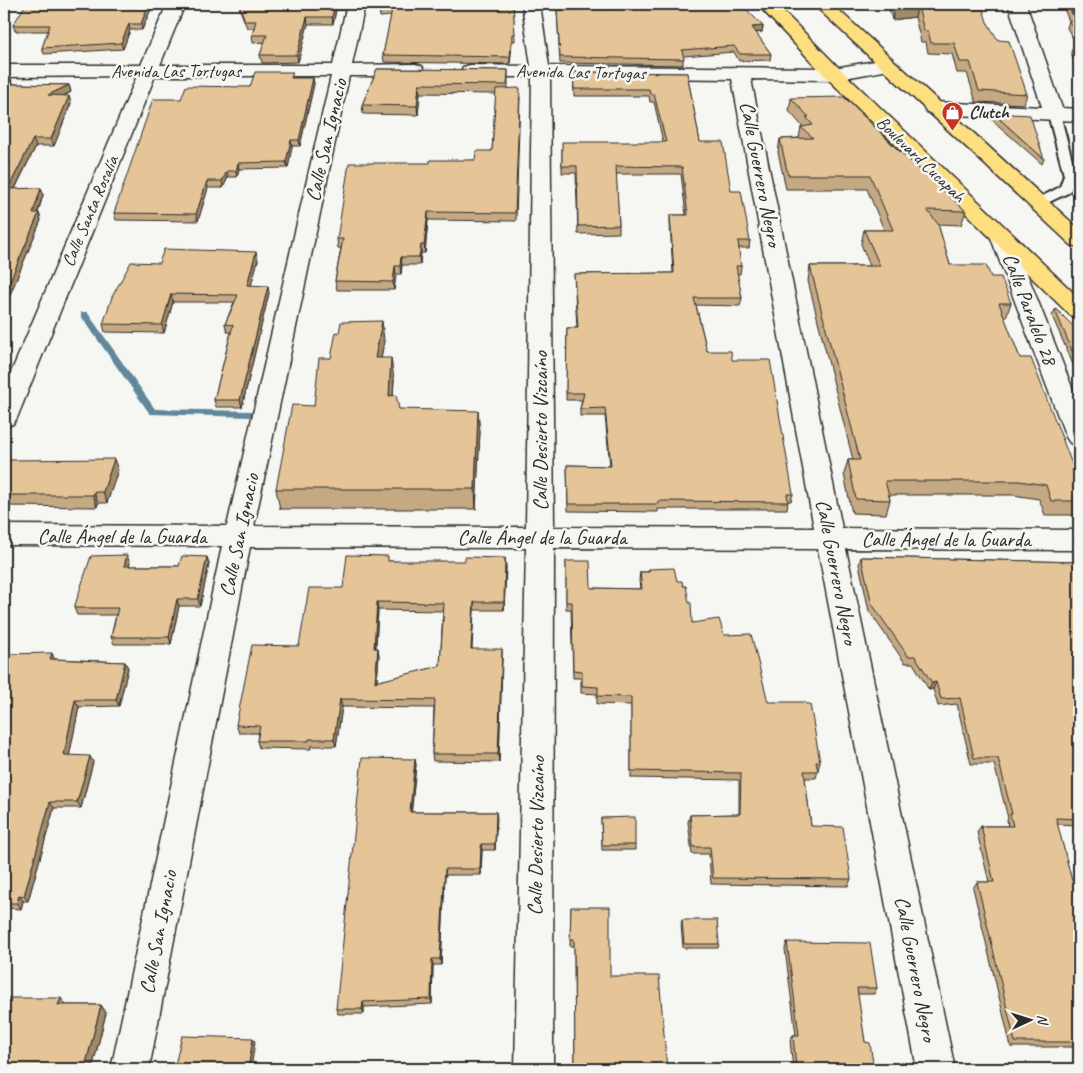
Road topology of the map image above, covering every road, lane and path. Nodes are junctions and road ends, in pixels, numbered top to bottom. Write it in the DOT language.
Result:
graph roads {
  1 [pos="176,4"];
  2 [pos="356,4"];
  3 [pos="531,4"];
  4 [pos="766,4"];
  5 [pos="1017,4"];
  6 [pos="808,19"];
  7 [pos="887,65"];
  8 [pos="342,70"];
  9 [pos="4,71"];
  10 [pos="432,71"];
  11 [pos="451,71"];
  12 [pos="149,72"];
  13 [pos="541,72"];
  14 [pos="742,74"];
  15 [pos="834,74"];
  16 [pos="934,108"];
  17 [pos="1054,114"];
  18 [pos="1079,115"];
  19 [pos="1039,203"];
  20 [pos="1002,238"];
  21 [pos="1079,240"];
  22 [pos="1079,311"];
  23 [pos="4,418"];
  24 [pos="1079,437"];
  25 [pos="4,535"];
  26 [pos="238,536"];
  27 [pos="540,537"];
  28 [pos="830,539"];
  29 [pos="1079,540"];
  30 [pos="130,1069"];
  31 [pos="534,1069"];
  32 [pos="936,1069"];
  1 -- 12 [label="street, Calle Santa Rosalía"];
  2 -- 8 [label="street, Calle San Ignacio"];
  3 -- 13 [label="street, Calle Desierto Vizcaíno"];
  4 -- 6 [label="main road, Boulevard Cucapah"];
  5 -- 17 [label="street"];
  6 -- 7 [label="main road, Boulevard Cucapah"];
  6 -- 15 [label="main road, Boulevard Cucapah"];
  7 -- 15 [label="street, Avenida Las Tortugas"];
  7 -- 16 [label="main road, Boulevard Cucapah"];
  8 -- 10 [label="street, Avenida Las Tortugas"];
  8 -- 12 [label="street, Avenida Las Tortugas"];
  8 -- 26 [label="street, Calle San Ignacio"];
  9 -- 12 [label="street, Avenida Las Tortugas"];
  11 -- 13 [label="street, Avenida Las Tortugas"];
  12 -- 23 [label="street, Calle Santa Rosalía"];
  13 -- 14 [label="street, Avenida Las Tortugas"];
  13 -- 27 [label="street, Calle Desierto Vizcaíno"];
  14 -- 15 [label="street, Avenida Las Tortugas"];
  14 -- 28 [label="street, Calle Guerrero Negro"];
  15 -- 20 [label="main road, Boulevard Cucapah"];
  16 -- 17 [label="street"];
  16 -- 19 [label="main road, Boulevard Cucapah"];
  17 -- 18 [label="street"];
  17 -- 19 [label="lane"];
  19 -- 21 [label="main road, Boulevard Cucapah"];
  20 -- 22 [label="main road, Boulevard Cucapah"];
  20 -- 24 [label="street, Calle Paralelo 28"];
  25 -- 26 [label="street, Calle Ángel de la Guarda"];
  26 -- 27 [label="street, Calle Ángel de la Guarda"];
  26 -- 30 [label="street, Calle San Ignacio"];
  27 -- 28 [label="street, Calle Ángel de la Guarda"];
  27 -- 31 [label="street, Calle Desierto Vizcaíno"];
  28 -- 29 [label="street, Calle Ángel de la Guarda"];
  28 -- 32 [label="street, Calle Guerrero Negro"];
}
